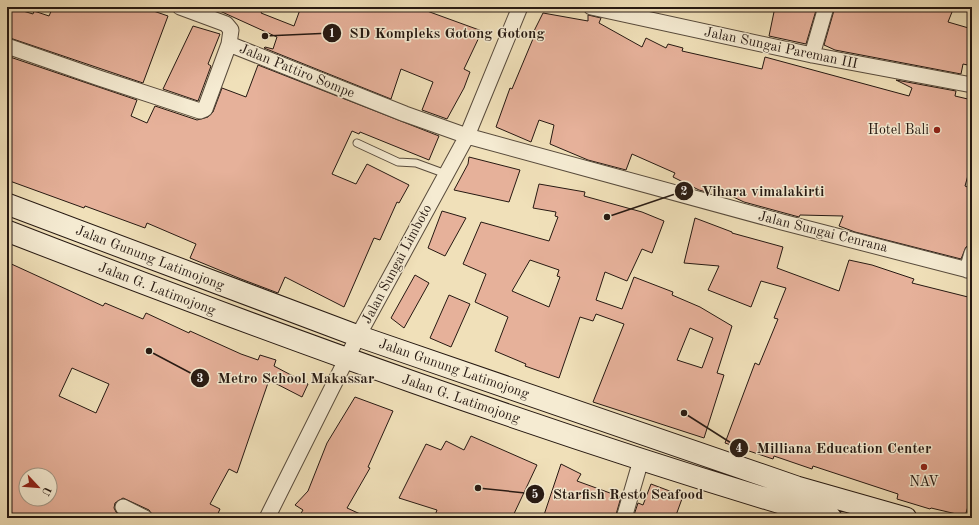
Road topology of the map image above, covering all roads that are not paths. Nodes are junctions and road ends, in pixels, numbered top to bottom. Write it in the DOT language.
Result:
graph roads {
  1 [pos="180,7"];
  2 [pos="520,7"];
  3 [pos="591,7"];
  4 [pos="826,7"];
  5 [pos="229,44"];
  6 [pos="7,46"];
  7 [pos="812,55"];
  8 [pos="972,85"];
  9 [pos="467,136"];
  10 [pos="357,143"];
  11 [pos="446,174"];
  12 [pos="7,204"];
  13 [pos="7,231"];
  14 [pos="972,253"];
  15 [pos="970,270"];
  16 [pos="358,336"];
  17 [pos="348,359"];
  18 [pos="641,460"];
  19 [pos="797,487"];
  20 [pos="123,507"];
  21 [pos="787,512"];
  22 [pos="145,518"];
  23 [pos="267,518"];
  24 [pos="624,518"];
  25 [pos="831,518"];
  26 [pos="906,518"];
  1 -- 5 [label="street"];
  2 -- 9 [label="street, Jalan Sungai Limboto"];
  3 -- 7 [label="street, Jalan Sungai Pareman III"];
  4 -- 7 [label="street"];
  5 -- 6 [label="street, Jalan Pattiro Sompe"];
  5 -- 9 [label="street, Jalan Pattiro Sompe"];
  7 -- 8 [label="street, Jalan Sungai Pareman III"];
  9 -- 11 [label="street, Jalan Sungai Limboto"];
  9 -- 15 [label="street, Jalan Sungai Cenrana"];
  10 -- 11 [label="lane"];
  11 -- 16 [label="street, Jalan Sungai Limboto"];
  12 -- 16 [label="main road, Jalan Gunung Latimojong"];
  13 -- 17 [label="main road, Jalan G. Latimojong"];
  14 -- 15 [label="street"];
  16 -- 17 [label="street, Jalan Sungai Limboto"];
  16 -- 19 [label="main road, Jalan Gunung Latimojong"];
  17 -- 18 [label="main road, Jalan G. Latimojong"];
  17 -- 23 [label="street, Jalan Sungai Limboto"];
  18 -- 21 [label="main road, Jalan G. Latimojong"];
  18 -- 24 [label="street"];
  19 -- 21 [label="main road"];
  19 -- 26 [label="main road, Jalan Gunung Latimojong"];
  20 -- 22 [label="street"];
  21 -- 25 [label="main road, Jalan G. Latimojong"];
}
